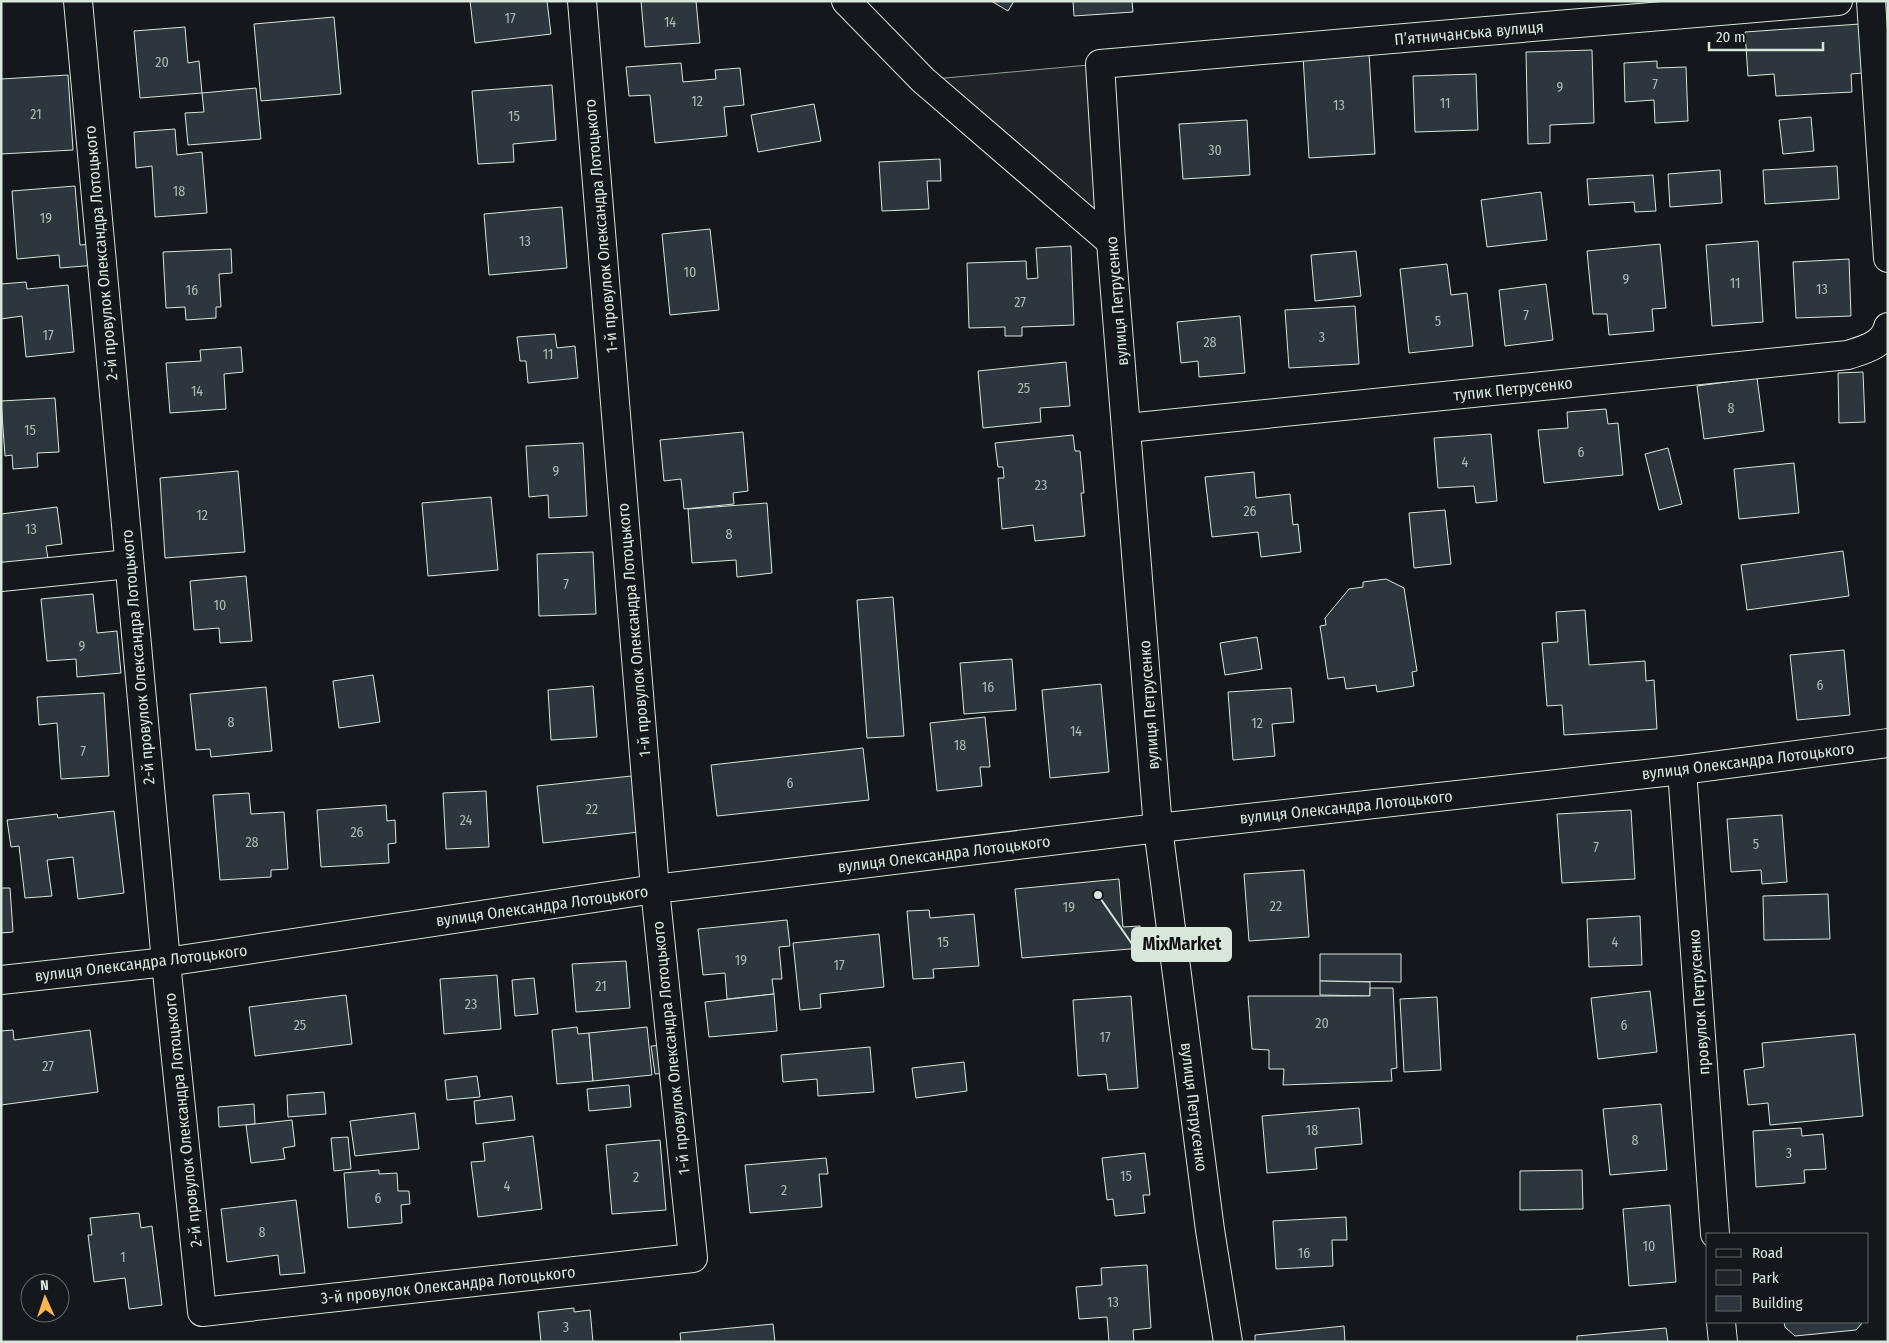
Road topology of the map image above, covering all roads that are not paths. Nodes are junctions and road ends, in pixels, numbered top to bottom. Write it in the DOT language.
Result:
graph roads {
  1 [pos="78,1"];
  2 [pos="582,1"];
  3 [pos="846,1"];
  4 [pos="1838,1"];
  5 [pos="1871,1"];
  6 [pos="1100,64"];
  7 [pos="1112,242"];
  8 [pos="1888,258"];
  9 [pos="1888,327"];
  10 [pos="1127,428"];
  11 [pos="129,564"];
  12 [pos="1,577"];
  13 [pos="1888,743"];
  14 [pos="1682,770"];
  15 [pos="1158,828"];
  16 [pos="655,889"];
  17 [pos="166,962"];
  18 [pos="1,980"];
  19 [pos="1715,1233"];
  20 [pos="693,1258"];
  21 [pos="202,1312"];
  22 [pos="1721,1323"];
  23 [pos="1228,1342"];
  24 [pos="1723,1342"];
  1 -- 11 [label="street, 2-й провулок Олександра Лотоцького"];
  2 -- 16 [label="street, 1-й провулок Олександра Лотоцького"];
  3 -- 7 [label="street"];
  4 -- 6 [label="street, Пʼятничанська вулиця"];
  5 -- 8 [label="street"];
  6 -- 7 [label="street, вулиця Петрусенко"];
  7 -- 10 [label="street, вулиця Петрусенко"];
  9 -- 10 [label="street, тупик Петрусенко"];
  10 -- 15 [label="street, вулиця Петрусенко"];
  11 -- 12 [label="street"];
  11 -- 17 [label="street, 2-й провулок Олександра Лотоцького"];
  13 -- 14 [label="street, вулиця Олександра Лотоцького"];
  14 -- 15 [label="street, вулиця Олександра Лотоцького"];
  14 -- 19 [label="street, провулок Петрусенко"];
  15 -- 16 [label="street, вулиця Олександра Лотоцького"];
  15 -- 23 [label="street, вулиця Петрусенко"];
  16 -- 17 [label="street, вулиця Олександра Лотоцького"];
  16 -- 20 [label="street, 1-й провулок Олександра Лотоцького"];
  17 -- 18 [label="street, вулиця Олександра Лотоцького"];
  17 -- 21 [label="street, 2-й провулок Олександра Лотоцького"];
  20 -- 21 [label="street, 3-й провулок Олександра Лотоцького"];
  22 -- 24 [label="street"];
}
